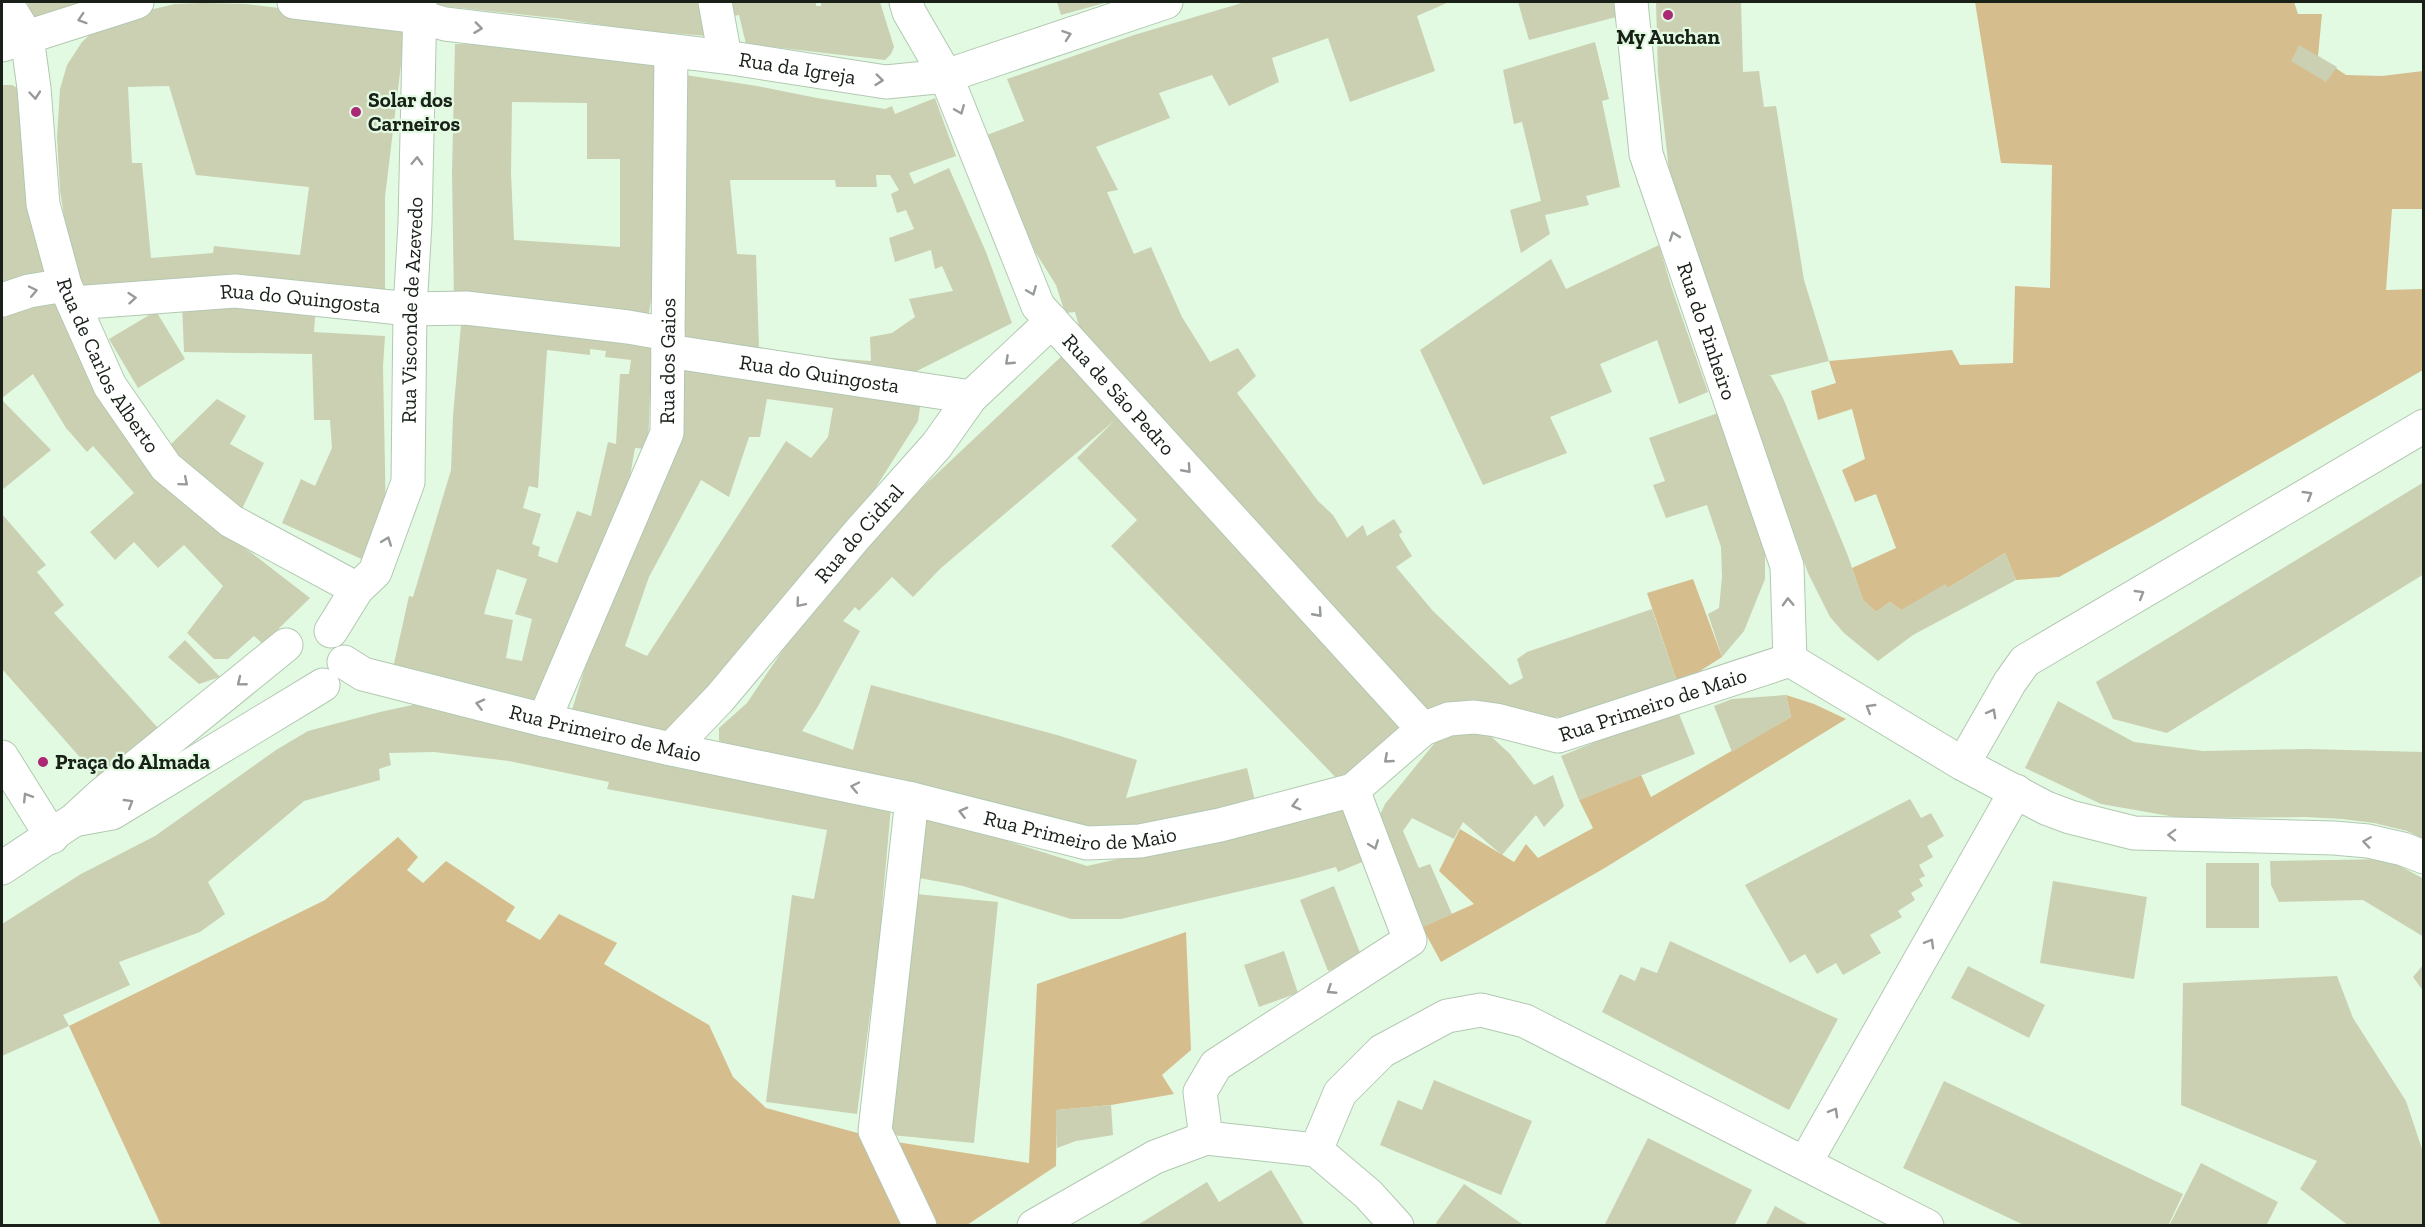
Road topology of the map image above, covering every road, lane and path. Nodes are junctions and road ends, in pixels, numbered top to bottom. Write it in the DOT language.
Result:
graph roads {
  1 [pos="137,2"];
  2 [pos="294,2"];
  3 [pos="715,2"];
  4 [pos="906,2"];
  5 [pos="1166,2"];
  6 [pos="1631,2"];
  7 [pos="421,9"];
  8 [pos="14,32"];
  9 [pos="671,51"];
  10 [pos="725,57"];
  11 [pos="946,76"];
  12 [pos="69,294"];
  13 [pos="2,300"];
  14 [pos="410,309"];
  15 [pos="1052,321"];
  16 [pos="668,343"];
  17 [pos="971,397"];
  18 [pos="2424,426"];
  19 [pos="357,589"];
  20 [pos="331,631"];
  21 [pos="286,645"];
  22 [pos="1790,660"];
  23 [pos="334,674"];
  24 [pos="544,720"];
  25 [pos="1424,729"];
  26 [pos="671,749"];
  27 [pos="2,756"];
  28 [pos="1964,764"];
  29 [pos="1353,790"];
  30 [pos="2016,791"];
  31 [pos="912,799"];
  32 [pos="63,829"];
  33 [pos="2424,857"];
  34 [pos="2,868"];
  35 [pos="1206,1138"];
  36 [pos="1316,1150"];
  37 [pos="1805,1163"];
  38 [pos="920,1226"];
  39 [pos="1034,1226"];
  40 [pos="1397,1226"];
  41 [pos="1927,1226"];
  1 -- 8 [label="street, one-way"];
  2 -- 7 [label="street, Rua da Igreja"];
  3 -- 10 [label="street"];
  4 -- 11 [label="street, Rua de São Pedro"];
  11 -- 5 [label="street, Rua da Igreja, one-way"];
  22 -- 6 [label="street, Rua do Pinheiro, one-way"];
  7 -- 9 [label="street, Rua da Igreja, one-way"];
  14 -- 7 [label="street, Rua Visconde de Azevedo, one-way"];
  8 -- 12 [label="street, Rua de Carlos Alberto, one-way"];
  9 -- 10 [label="street, Rua da Igreja"];
  9 -- 16 [label="street, Rua dos Gaios"];
  10 -- 11 [label="street, Rua da Igreja, one-way"];
  11 -- 15 [label="street, Rua de São Pedro, one-way"];
  13 -- 12 [label="street, Rua do Quingosta, one-way"];
  12 -- 14 [label="street, Rua do Quingosta, one-way"];
  12 -- 19 [label="street, Rua de Carlos Alberto, one-way"];
  14 -- 16 [label="street, Rua do Quingosta"];
  19 -- 14 [label="street, Rua Visconde de Azevedo, one-way"];
  15 -- 17 [label="street, Rua do Cidral, one-way"];
  15 -- 25 [label="street, Rua de São Pedro, one-way"];
  16 -- 17 [label="street, Rua do Quingosta"];
  16 -- 24 [label="street, Rua dos Gaios"];
  17 -- 26 [label="street, Rua do Cidral, one-way"];
  28 -- 18 [label="street, one-way"];
  19 -- 20 [label="street, Rua Visconde de Azevedo"];
  20 -- 21 [label="street"];
  20 -- 23 [label="street"];
  21 -- 23 [label="street"];
  21 -- 32 [label="street, one-way"];
  22 -- 25 [label="street, Rua Primeiro de Maio"];
  28 -- 22 [label="street, one-way"];
  24 -- 23 [label="street, Rua Primeiro de Maio, one-way"];
  32 -- 23 [label="street, one-way"];
  24 -- 26 [label="street, Rua Primeiro de Maio"];
  25 -- 29 [label="street, Rua Primeiro de Maio, one-way"];
  31 -- 26 [label="street, Rua Primeiro de Maio, one-way"];
  32 -- 27 [label="street, one-way"];
  28 -- 30 [label="street"];
  29 -- 31 [label="street, Rua Primeiro de Maio, one-way"];
  29 -- 35 [label="street, one-way"];
  33 -- 30 [label="street, one-way"];
  37 -- 30 [label="street, one-way"];
  31 -- 38 [label="street"];
  32 -- 34 [label="street"];
  35 -- 36 [label="street"];
  35 -- 39 [label="street"];
  36 -- 37 [label="street"];
  36 -- 40 [label="street"];
  37 -- 41 [label="street"];
}
